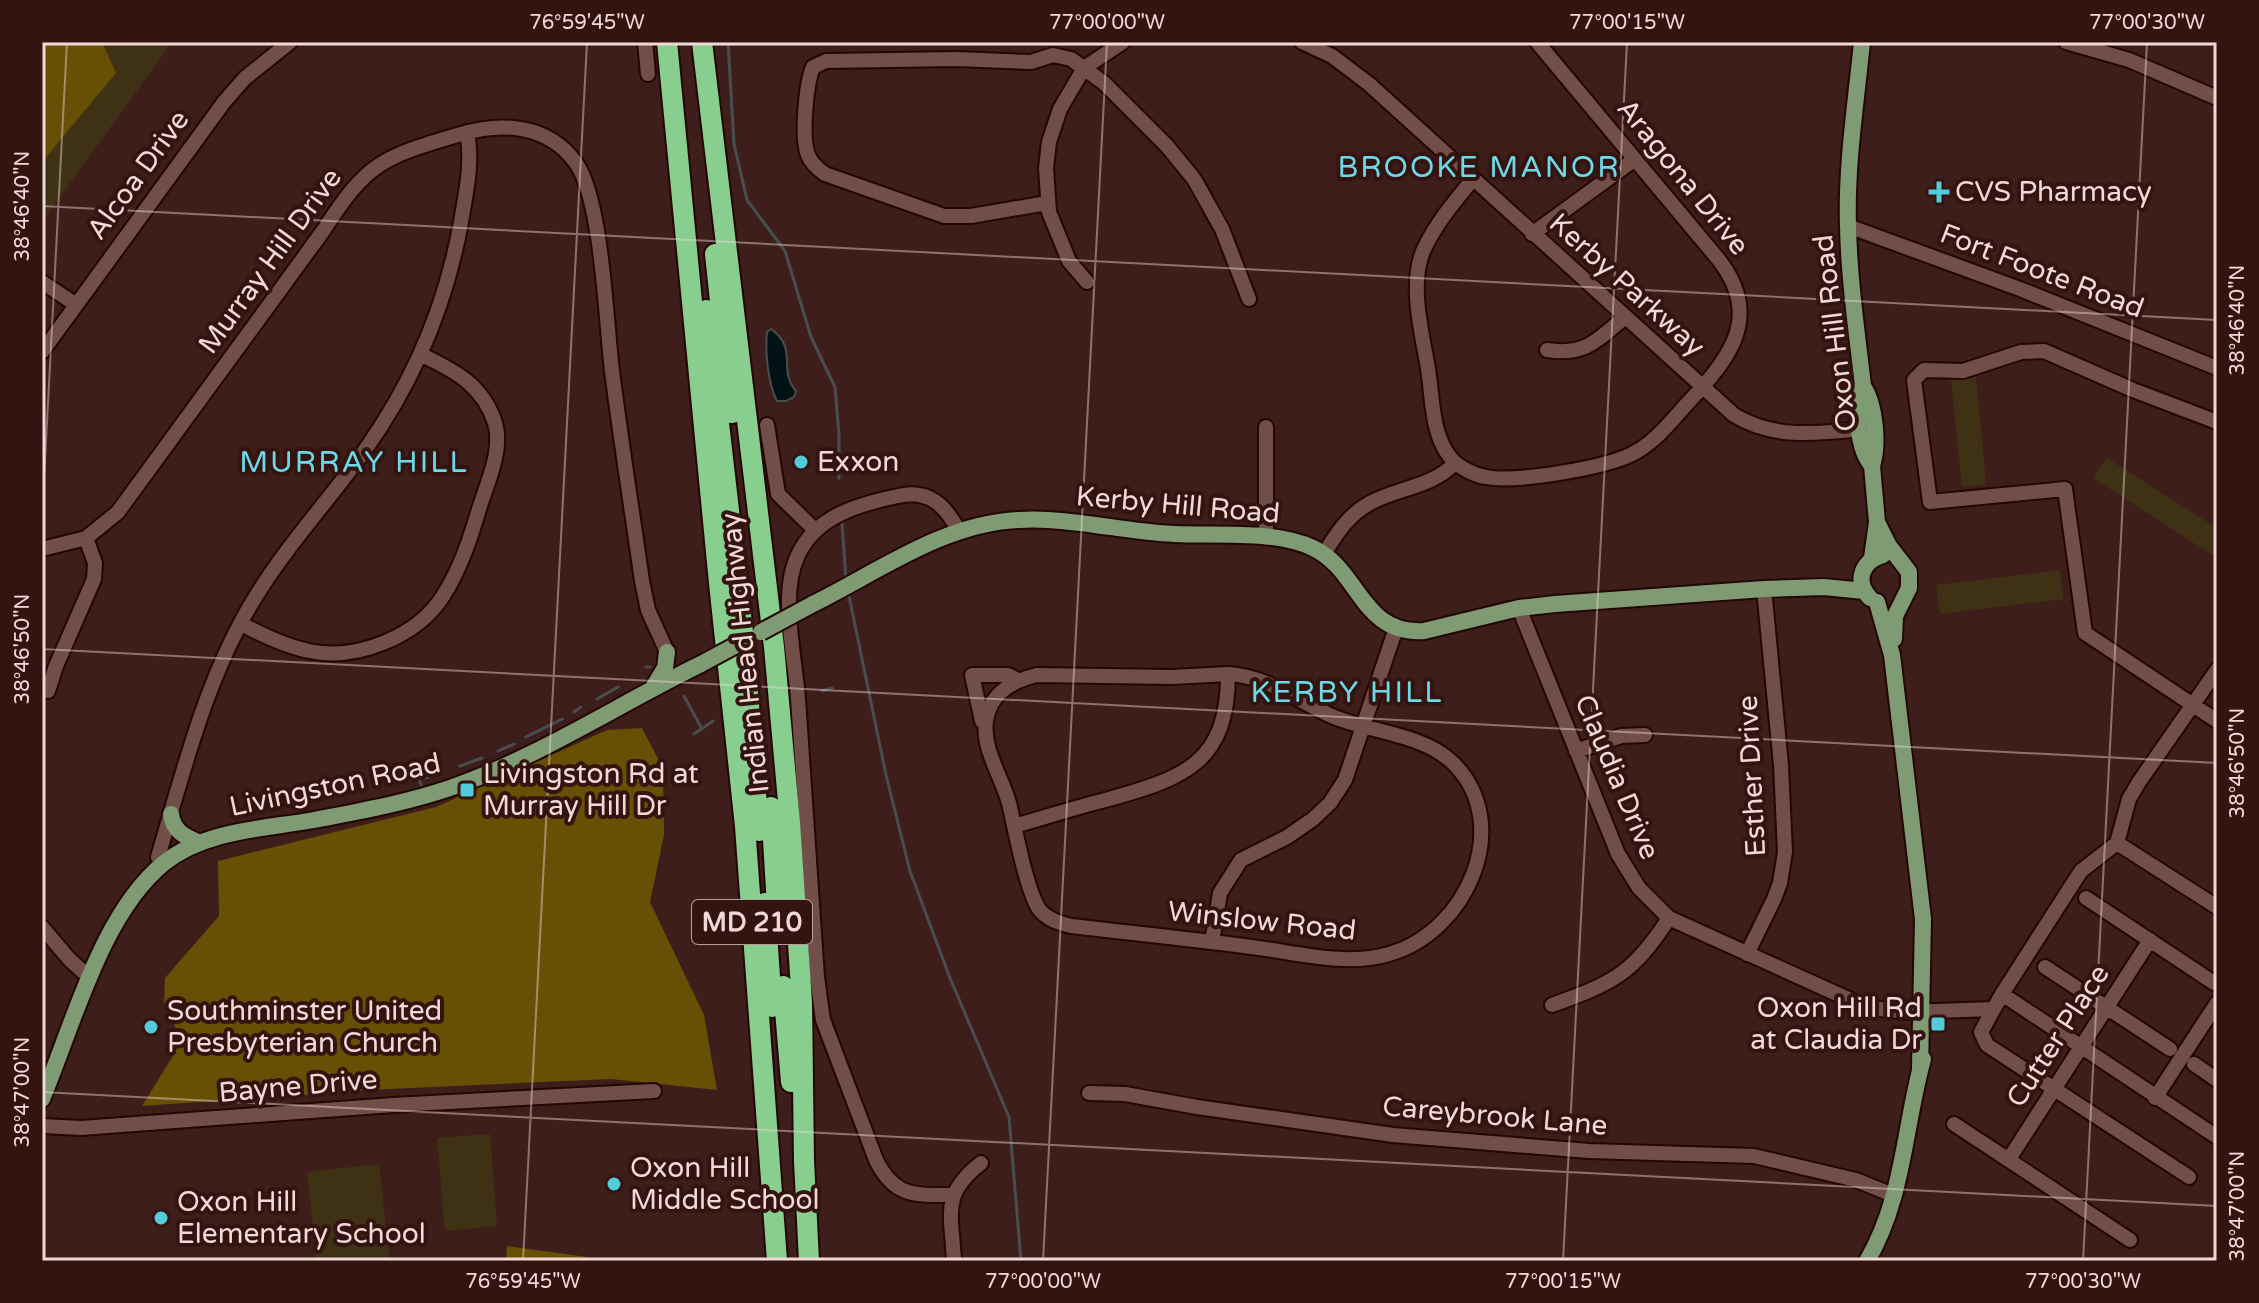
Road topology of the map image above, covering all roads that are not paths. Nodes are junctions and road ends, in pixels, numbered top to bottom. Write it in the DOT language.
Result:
graph roads {
  1 [pos="290,42"];
  2 [pos="645,42"];
  3 [pos="667,42"];
  4 [pos="702,42"];
  5 [pos="1123,42"];
  6 [pos="1302,42"];
  7 [pos="1537,42"];
  8 [pos="1862,42"];
  9 [pos="2066,42"];
  10 [pos="1084,68"];
  11 [pos="648,74"];
  12 [pos="2217,98"];
  13 [pos="467,132"];
  14 [pos="715,147"];
  15 [pos="1635,159"];
  16 [pos="1473,179"];
  17 [pos="1047,203"];
  18 [pos="1848,226"];
  19 [pos="1532,234"];
  20 [pos="42,282"];
  21 [pos="1087,282"];
  22 [pos="1249,299"];
  23 [pos="75,304"];
  24 [pos="1625,317"];
  25 [pos="1547,350"];
  26 [pos="42,352"];
  27 [pos="422,355"];
  28 [pos="2217,368"];
  29 [pos="1702,388"];
  30 [pos="2217,422"];
  31 [pos="767,425"];
  32 [pos="1266,427"];
  33 [pos="1867,428"];
  34 [pos="1455,463"];
  35 [pos="1877,522"];
  36 [pos="815,530"];
  37 [pos="959,531"];
  38 [pos="1266,537"];
  39 [pos="86,538"];
  40 [pos="42,549"];
  41 [pos="1324,554"];
  42 [pos="1872,558"];
  43 [pos="1900,558"];
  44 [pos="1862,572"];
  45 [pos="1824,587"];
  46 [pos="1764,589"];
  47 [pos="1864,591"];
  48 [pos="1904,596"];
  49 [pos="1877,602"];
  50 [pos="1519,608"];
  51 [pos="241,624"];
  52 [pos="1396,628"];
  53 [pos="750,638"];
  54 [pos="667,652"];
  55 [pos="1892,655"];
  56 [pos="701,664"];
  57 [pos="2217,670"];
  58 [pos="1228,674"];
  59 [pos="1018,680"];
  60 [pos="48,691"];
  61 [pos="650,691"];
  62 [pos="2194,706"];
  63 [pos="2217,721"];
  64 [pos="986,724"];
  65 [pos="1364,726"];
  66 [pos="1645,735"];
  67 [pos="1576,751"];
  68 [pos="171,814"];
  69 [pos="1014,826"];
  70 [pos="200,843"];
  71 [pos="2117,843"];
  72 [pos="164,863"];
  73 [pos="2086,898"];
  74 [pos="2217,907"];
  75 [pos="1669,918"];
  76 [pos="42,927"];
  77 [pos="2150,940"];
  78 [pos="1212,942"];
  79 [pos="1747,954"];
  80 [pos="2045,967"];
  81 [pos="90,978"];
  82 [pos="2214,983"];
  83 [pos="2002,994"];
  84 [pos="2217,1003"];
  85 [pos="1552,1005"];
  86 [pos="2107,1008"];
  87 [pos="1993,1009"];
  88 [pos="1926,1012"];
  89 [pos="2081,1048"];
  90 [pos="2170,1049"];
  91 [pos="2194,1064"];
  92 [pos="2217,1080"];
  93 [pos="2055,1089"];
  94 [pos="654,1091"];
  95 [pos="1089,1093"];
  96 [pos="2155,1098"];
  97 [pos="42,1099"];
  98 [pos="1954,1124"];
  99 [pos="42,1126"];
  100 [pos="2217,1137"];
  101 [pos="2009,1159"];
  102 [pos="804,1161"];
  103 [pos="981,1163"];
  104 [pos="2189,1177"];
  105 [pos="953,1195"];
  106 [pos="1893,1195"];
  107 [pos="2130,1240"];
  108 [pos="777,1260"];
  109 [pos="809,1261"];
  110 [pos="954,1261"];
  111 [pos="1869,1261"];
  1 -- 23 [label="street, Alcoa Drive"];
  2 -- 11 [label="street"];
  3 -- 53 [label="highway"];
  3 -- 108 [label="highway, Indian Head Highway / MD 210"];
  4 -- 14 [label="highway, Indian Head Highway / MD 210"];
  5 -- 10 [label="street"];
  6 -- 16 [label="street, Kerby Parkway"];
  7 -- 15 [label="street, Aragona Drive"];
  8 -- 18 [label="main road, Oxon Hill Road"];
  9 -- 12 [label="street"];
  10 -- 17 [label="street"];
  10 -- 17 [label="street"];
  10 -- 22 [label="street"];
  13 -- 27 [label="street"];
  13 -- 39 [label="street, Murray Hill Drive"];
  13 -- 54 [label="street, Murray Hill Drive"];
  14 -- 53 [label="highway"];
  14 -- 102 [label="highway, Indian Head Highway / MD 210"];
  15 -- 19 [label="street"];
  15 -- 29 [label="street, Aragona Drive"];
  16 -- 19 [label="street, Kerby Parkway"];
  16 -- 34 [label="street"];
  17 -- 21 [label="street"];
  18 -- 28 [label="street, Fort Foote Road"];
  18 -- 33 [label="main road, Oxon Hill Road"];
  19 -- 24 [label="street, Kerby Parkway"];
  20 -- 23 [label="street"];
  23 -- 26 [label="street, Alcoa Drive"];
  24 -- 25 [label="street"];
  24 -- 29 [label="street, Kerby Parkway"];
  27 -- 51 [label="street"];
  27 -- 51 [label="street"];
  29 -- 33 [label="street, Kerby Parkway"];
  29 -- 34 [label="street, Aragona Drive"];
  30 -- 62 [label="street"];
  31 -- 36 [label="street"];
  32 -- 38 [label="street"];
  33 -- 35 [label="main road, Oxon Hill Road"];
  34 -- 41 [label="street"];
  35 -- 42 [label="main road, Oxon Hill Road"];
  35 -- 43 [label="main road, Oxon Hill Road"];
  36 -- 37 [label="street"];
  36 -- 105 [label="street"];
  37 -- 38 [label="main road, Kerby Hill Road"];
  37 -- 53 [label="main road, Kerby Hill Road, bridge"];
  38 -- 41 [label="main road, Kerby Hill Road"];
  39 -- 40 [label="street, Murray Hill Drive"];
  39 -- 60 [label="street"];
  41 -- 52 [label="main road, Kerby Hill Road"];
  42 -- 43 [label="main road"];
  42 -- 44 [label="main road"];
  43 -- 48 [label="main road"];
  44 -- 45 [label="main road"];
  44 -- 47 [label="main road"];
  45 -- 46 [label="main road"];
  45 -- 47 [label="main road"];
  46 -- 50 [label="main road"];
  46 -- 79 [label="street, Esther Drive"];
  47 -- 49 [label="main road"];
  48 -- 49 [label="main road"];
  48 -- 55 [label="main road"];
  49 -- 55 [label="main road"];
  50 -- 52 [label="main road"];
  50 -- 67 [label="street, Claudia Drive"];
  51 -- 68 [label="street"];
  52 -- 65 [label="street"];
  53 -- 56 [label="main road, Livingston Road, bridge"];
  53 -- 102 [label="highway"];
  53 -- 108 [label="highway"];
  54 -- 56 [label="main road"];
  54 -- 61 [label="main road"];
  55 -- 88 [label="main road"];
  56 -- 61 [label="main road, Livingston Road"];
  57 -- 62 [label="street"];
  58 -- 59 [label="street, Winslow Road"];
  58 -- 65 [label="street, Winslow Road"];
  58 -- 69 [label="street"];
  59 -- 64 [label="street"];
  59 -- 64 [label="street, Winslow Road"];
  61 -- 70 [label="main road, Livingston Road"];
  62 -- 63 [label="street"];
  62 -- 71 [label="street"];
  64 -- 69 [label="street, Winslow Road"];
  65 -- 78 [label="street"];
  65 -- 78 [label="street, Winslow Road"];
  66 -- 67 [label="street"];
  67 -- 75 [label="street, Claudia Drive"];
  68 -- 70 [label="main road"];
  68 -- 72 [label="street"];
  69 -- 78 [label="street, Winslow Road"];
  70 -- 72 [label="main road, Livingston Road"];
  71 -- 74 [label="street"];
  71 -- 83 [label="street"];
  72 -- 81 [label="main road, Livingston Road"];
  73 -- 77 [label="street"];
  75 -- 79 [label="street, Claudia Drive"];
  75 -- 85 [label="street"];
  76 -- 81 [label="street"];
  77 -- 82 [label="street"];
  77 -- 86 [label="street, Cutter Place"];
  79 -- 88 [label="street, Claudia Drive"];
  80 -- 86 [label="street"];
  81 -- 97 [label="main road, Livingston Road"];
  83 -- 87 [label="street"];
  83 -- 89 [label="street"];
  84 -- 96 [label="street"];
  86 -- 89 [label="street, Cutter Place"];
  86 -- 90 [label="street"];
  87 -- 88 [label="street, Claudia Drive"];
  87 -- 93 [label="street"];
  88 -- 106 [label="main road"];
  89 -- 93 [label="street, Cutter Place"];
  89 -- 96 [label="street"];
  91 -- 92 [label="street"];
  93 -- 101 [label="street, Cutter Place"];
  93 -- 104 [label="street"];
  94 -- 99 [label="street, Bayne Drive"];
  95 -- 106 [label="street, Careybrook Lane"];
  96 -- 100 [label="street"];
  98 -- 101 [label="street"];
  101 -- 107 [label="street"];
  102 -- 109 [label="highway, Indian Head Highway / MD 210"];
  103 -- 105 [label="street"];
  105 -- 110 [label="street"];
  106 -- 111 [label="main road"];
}
